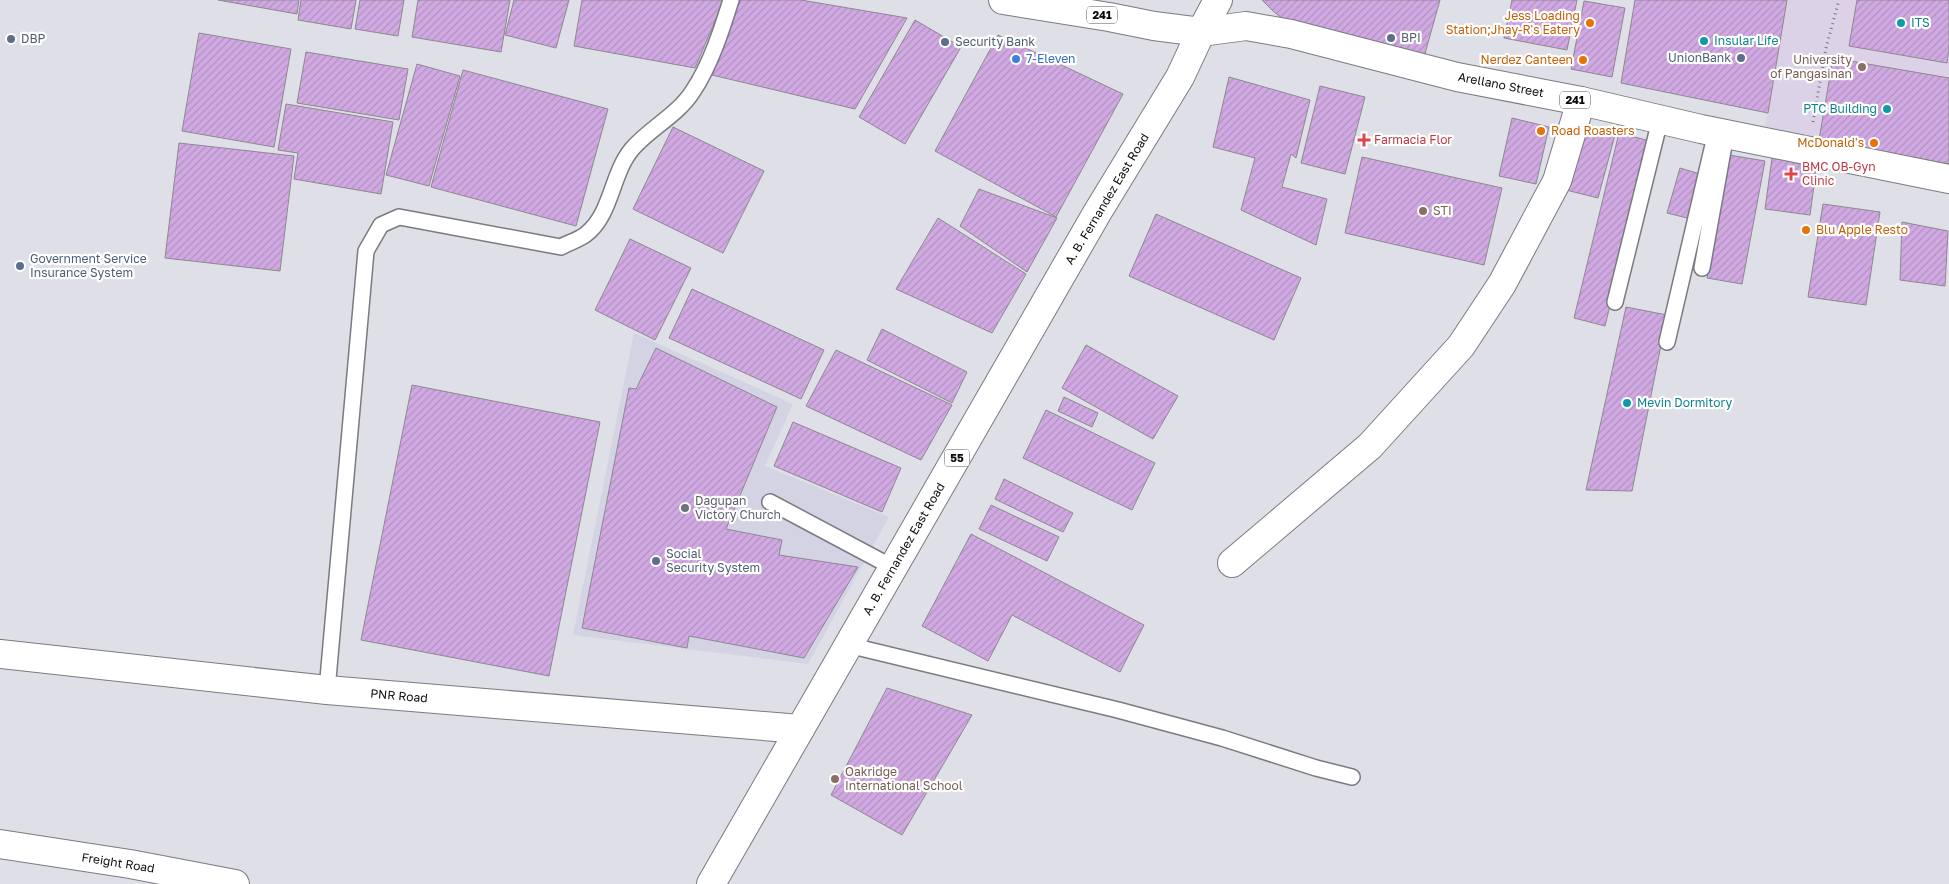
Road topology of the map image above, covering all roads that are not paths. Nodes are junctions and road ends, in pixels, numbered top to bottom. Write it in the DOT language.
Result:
graph roads {
  1 [pos="732,0"];
  2 [pos="1003,0"];
  3 [pos="1218,0"];
  4 [pos="1201,32"];
  5 [pos="1581,101"];
  6 [pos="1660,120"];
  7 [pos="1721,133"];
  8 [pos="1949,179"];
  9 [pos="1702,268"];
  10 [pos="1615,302"];
  11 [pos="1667,342"];
  12 [pos="770,502"];
  13 [pos="1232,563"];
  14 [pos="894,568"];
  15 [pos="848,645"];
  16 [pos="0,654"];
  17 [pos="327,690"];
  18 [pos="800,728"];
  19 [pos="1352,777"];
  20 [pos="0,844"];
  21 [pos="235,884"];
  22 [pos="712,884"];
  1 -- 17 [label="lane"];
  2 -- 4 [label="main road, 241"];
  3 -- 4 [label="main road, 55"];
  4 -- 5 [label="main road, Arellano Street / 241"];
  4 -- 14 [label="main road, A. B. Fernandez East Road / 55"];
  5 -- 6 [label="main road, Arellano Street / 241"];
  5 -- 13 [label="main road"];
  6 -- 7 [label="main road, Arellano Street / 241"];
  6 -- 10 [label="lane"];
  7 -- 8 [label="main road, Arellano Street / 241"];
  7 -- 9 [label="lane"];
  7 -- 11 [label="lane"];
  12 -- 14 [label="lane"];
  14 -- 15 [label="main road, A. B. Fernandez East Road / 55"];
  15 -- 18 [label="main road, A. B. Fernandez East Road / 55"];
  15 -- 19 [label="lane"];
  16 -- 17 [label="main road, PNR Road"];
  17 -- 18 [label="main road, PNR Road"];
  18 -- 22 [label="main road, A. B. Fernandez East Road / 55"];
  20 -- 21 [label="main road, Freight Road"];
}
